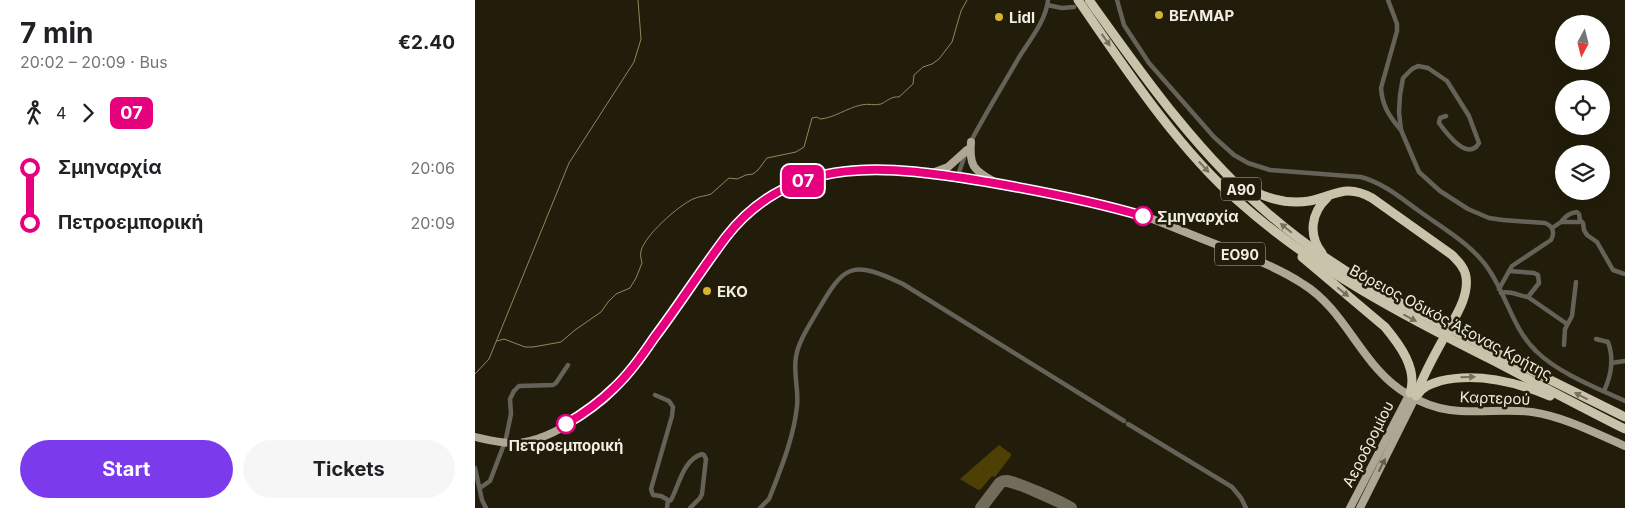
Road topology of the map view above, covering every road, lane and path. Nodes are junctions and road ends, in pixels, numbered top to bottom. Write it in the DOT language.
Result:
graph roads {
  1 [pos="1089,0"];
  2 [pos="1117,0"];
  3 [pos="1388,0"];
  4 [pos="1048,2"];
  5 [pos="1076,3"];
  6 [pos="1168,109"];
  7 [pos="1446,116"];
  8 [pos="1401,130"];
  9 [pos="969,146"];
  10 [pos="930,174"];
  11 [pos="957,178"];
  12 [pos="999,184"];
  13 [pos="1329,196"];
  14 [pos="1580,220"];
  15 [pos="1561,222"];
  16 [pos="1552,228"];
  17 [pos="1280,236"];
  18 [pos="1325,258"];
  19 [pos="1509,271"];
  20 [pos="1625,274"];
  21 [pos="1576,282"];
  22 [pos="1500,291"];
  23 [pos="1528,297"];
  24 [pos="1567,324"];
  25 [pos="1435,326"];
  26 [pos="1455,337"];
  27 [pos="1596,339"];
  28 [pos="1564,345"];
  29 [pos="1625,361"];
  30 [pos="1611,363"];
  31 [pos="568,365"];
  32 [pos="1415,391"];
  33 [pos="1604,391"];
  34 [pos="655,395"];
  35 [pos="1625,401"];
  36 [pos="1407,406"];
  37 [pos="1581,407"];
  38 [pos="1625,417"];
  39 [pos="1625,429"];
  40 [pos="475,437"];
  41 [pos="506,438"];
  42 [pos="1625,446"];
  43 [pos="503,447"];
  44 [pos="475,468"];
  45 [pos="480,488"];
  46 [pos="668,501"];
  47 [pos="486,508"];
  48 [pos="667,508"];
  49 [pos="690,508"];
  50 [pos="760,508"];
  51 [pos="1246,508"];
  52 [pos="1351,508"];
  53 [pos="1360,508"];
  1 -- 6 [label="highway, Βόρειος Οδικός Άξονας Κρήτης / Α90"];
  2 -- 22 [label="street"];
  3 -- 8 [label="street"];
  4 -- 5 [label="street"];
  4 -- 9 [label="street"];
  5 -- 17 [label="highway, Βόρειος Οδικός Άξονας Κρήτης / Α90, one-way"];
  6 -- 13 [label="highway"];
  18 -- 6 [label="highway, Βόρειος Οδικός Άξονας Κρήτης / Α90, one-way"];
  7 -- 8 [label="street"];
  8 -- 16 [label="street"];
  9 -- 10 [label="main road"];
  9 -- 11 [label="street"];
  9 -- 12 [label="main road"];
  10 -- 11 [label="main road, ΕΟ90"];
  10 -- 40 [label="main road, ΕΟ90"];
  11 -- 12 [label="main road, ΕΟ90"];
  12 -- 32 [label="main road, ΕΟ90"];
  13 -- 18 [label="highway"];
  13 -- 32 [label="highway"];
  14 -- 15 [label="street"];
  14 -- 15 [label="street"];
  14 -- 20 [label="street"];
  15 -- 16 [label="street"];
  16 -- 19 [label="street"];
  17 -- 25 [label="highway, Βόρειος Οδικός Άξονας Κρήτης / Α90, one-way"];
  17 -- 32 [label="highway, one-way"];
  18 -- 25 [label="highway, Βόρειος Οδικός Άξονας Κρήτης / Α90"];
  19 -- 22 [label="street"];
  19 -- 23 [label="street"];
  21 -- 24 [label="street"];
  22 -- 23 [label="street"];
  22 -- 33 [label="street"];
  23 -- 24 [label="street"];
  24 -- 28 [label="street"];
  25 -- 26 [label="highway, Βόρειος Οδικός Άξονας Κρήτης / Α90"];
  26 -- 37 [label="highway, Βόρειος Οδικός Άξονας Κρήτης / Α90"];
  38 -- 26 [label="highway, Βόρειος Οδικός Άξονας Κρήτης / Α90, one-way"];
  27 -- 30 [label="street"];
  29 -- 30 [label="street"];
  30 -- 33 [label="street"];
  31 -- 41 [label="street"];
  32 -- 36 [label="main road, Αεροδρομίου"];
  32 -- 37 [label="highway, one-way"];
  32 -- 42 [label="main road, Καρτερού / ΕΟ90"];
  33 -- 35 [label="street"];
  34 -- 46 [label="street"];
  36 -- 52 [label="main road, Αεροδρομίου"];
  53 -- 36 [label="main road, Αεροδρομίου, one-way"];
  37 -- 39 [label="highway, Βόρειος Οδικός Άξονας Κρήτης / Α90"];
  43 -- 45 [label="street"];
  44 -- 45 [label="street"];
  45 -- 47 [label="street"];
  46 -- 48 [label="street"];
  46 -- 49 [label="street"];
  50 -- 51 [label="street"];
}
